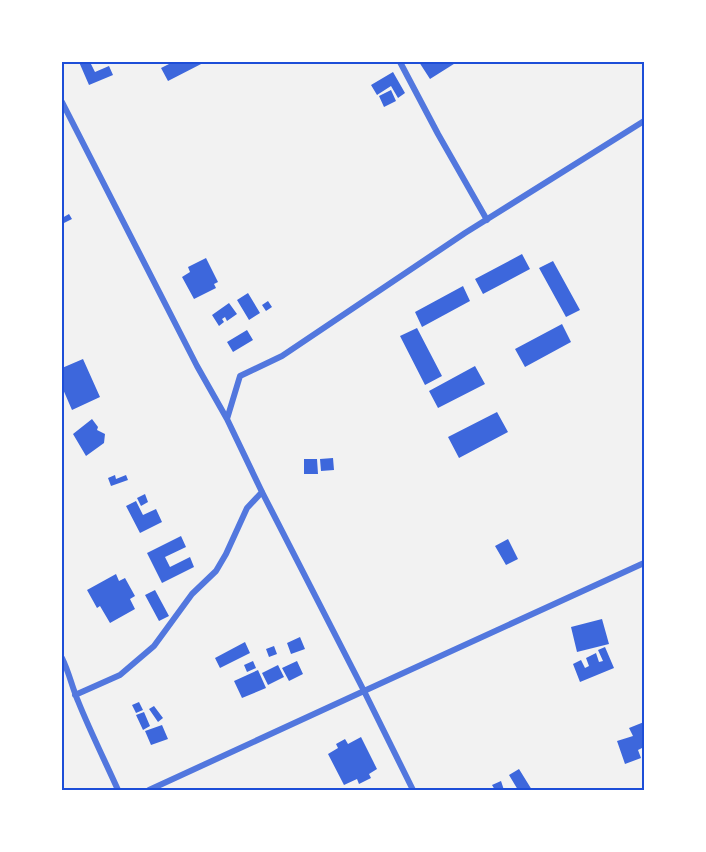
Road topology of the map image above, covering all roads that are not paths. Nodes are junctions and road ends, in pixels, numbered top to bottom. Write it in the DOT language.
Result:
graph roads {
  1 [pos="400,62"];
  2 [pos="62,102"];
  3 [pos="645,121"];
  4 [pos="487,220"];
  5 [pos="226,419"];
  6 [pos="262,492"];
  7 [pos="645,563"];
  8 [pos="62,658"];
  9 [pos="364,691"];
  10 [pos="75,695"];
  11 [pos="118,790"];
  12 [pos="149,790"];
  13 [pos="412,790"];
  1 -- 4 [label="street"];
  2 -- 5 [label="street"];
  3 -- 4 [label="street"];
  4 -- 5 [label="street"];
  5 -- 6 [label="street"];
  6 -- 9 [label="street"];
  6 -- 10 [label="street"];
  7 -- 9 [label="street"];
  8 -- 10 [label="street"];
  9 -- 12 [label="street"];
  9 -- 13 [label="street"];
  10 -- 11 [label="street"];
}
